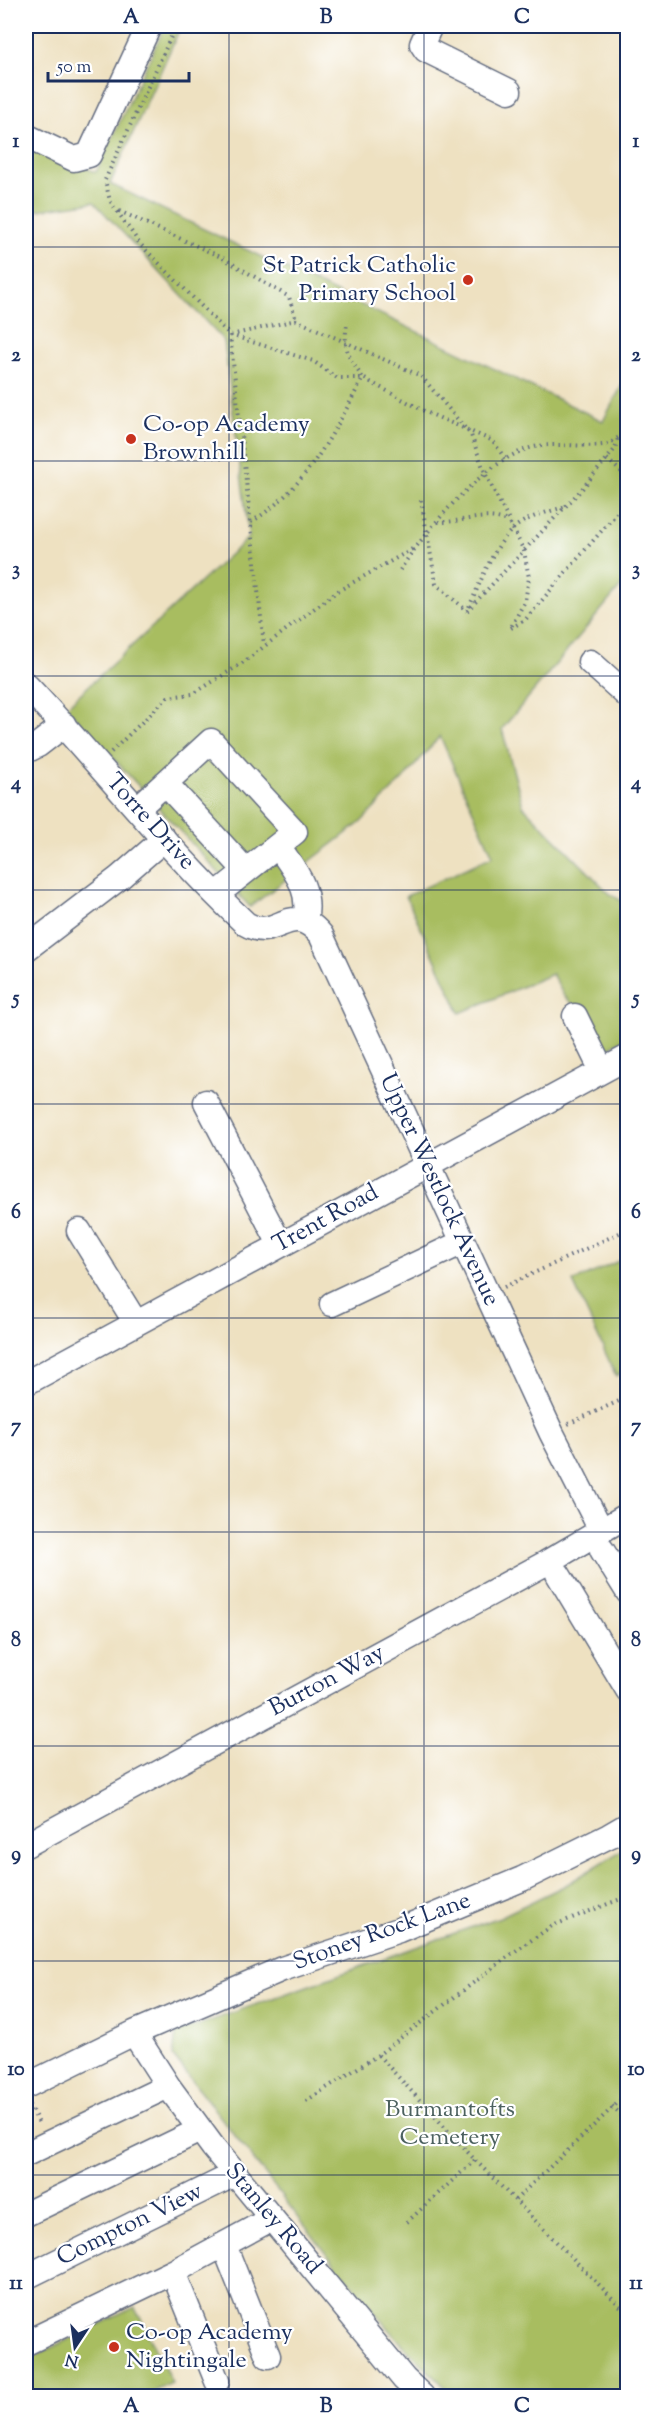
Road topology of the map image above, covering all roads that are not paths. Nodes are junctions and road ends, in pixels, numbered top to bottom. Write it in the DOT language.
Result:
graph roads {
  1 [pos="149,26"];
  2 [pos="430,26"];
  3 [pos="509,91"];
  4 [pos="26,136"];
  5 [pos="590,662"];
  6 [pos="26,685"];
  7 [pos="627,696"];
  8 [pos="64,725"];
  9 [pos="26,751"];
  10 [pos="165,783"];
  11 [pos="138,808"];
  12 [pos="164,839"];
  13 [pos="278,846"];
  14 [pos="246,871"];
  15 [pos="217,894"];
  16 [pos="305,921"];
  17 [pos="26,949"];
  18 [pos="575,1016"];
  19 [pos="627,1057"];
  20 [pos="602,1071"];
  21 [pos="206,1102"];
  22 [pos="429,1164"];
  23 [pos="79,1231"];
  24 [pos="463,1242"];
  25 [pos="280,1244"];
  26 [pos="332,1304"];
  27 [pos="136,1323"];
  28 [pos="26,1383"];
  29 [pos="627,1515"];
  30 [pos="601,1540"];
  31 [pos="558,1574"];
  32 [pos="627,1592"];
  33 [pos="627,1690"];
  34 [pos="627,1825"];
  35 [pos="26,1845"];
  36 [pos="134,2033"];
  37 [pos="168,2086"];
  38 [pos="26,2093"];
  39 [pos="200,2130"];
  40 [pos="26,2154"];
  41 [pos="235,2174"];
  42 [pos="26,2214"];
  43 [pos="272,2219"];
  44 [pos="224,2245"];
  45 [pos="173,2272"];
  46 [pos="26,2277"];
  47 [pos="26,2343"];
  48 [pos="268,2356"];
  49 [pos="217,2381"];
  50 [pos="422,2397"];
  1 -- 4 [label="street"];
  2 -- 3 [label="street"];
  5 -- 7 [label="street"];
  6 -- 8 [label="street, Torre Drive"];
  8 -- 9 [label="street"];
  8 -- 11 [label="street, Torre Drive"];
  10 -- 11 [label="street"];
  10 -- 13 [label="street"];
  10 -- 14 [label="street"];
  11 -- 12 [label="street, Torre Drive"];
  12 -- 15 [label="street, Torre Drive"];
  12 -- 17 [label="street"];
  13 -- 14 [label="street"];
  13 -- 16 [label="street"];
  14 -- 15 [label="street"];
  15 -- 16 [label="street, Torre Drive"];
  16 -- 22 [label="street, Upper Westlock Avenue"];
  18 -- 20 [label="street"];
  19 -- 20 [label="street, Trent Road"];
  20 -- 22 [label="street, Trent Road"];
  21 -- 25 [label="street"];
  22 -- 24 [label="street, Upper Westlock Avenue"];
  22 -- 25 [label="street, Trent Road"];
  23 -- 27 [label="street"];
  24 -- 26 [label="street"];
  24 -- 30 [label="street, Upper Westlock Avenue"];
  25 -- 27 [label="street, Trent Road"];
  27 -- 28 [label="street, Trent Road"];
  29 -- 30 [label="street, Burton Way"];
  30 -- 32 [label="street, Upper Westlock Avenue"];
  30 -- 35 [label="street, Burton Way"];
  31 -- 33 [label="street"];
  34 -- 36 [label="street, Stoney Rock Lane"];
  36 -- 37 [label="street, Stanley Road"];
  36 -- 38 [label="street, Stoney Rock Lane"];
  37 -- 39 [label="street, Stanley Road"];
  37 -- 40 [label="street"];
  39 -- 41 [label="street, Stanley Road"];
  39 -- 42 [label="street"];
  41 -- 43 [label="street, Stanley Road"];
  41 -- 46 [label="street, Compton View"];
  43 -- 44 [label="street"];
  43 -- 50 [label="street, Stanley Road"];
  44 -- 45 [label="street"];
  44 -- 48 [label="street"];
  45 -- 47 [label="street"];
  45 -- 49 [label="street"];
}
